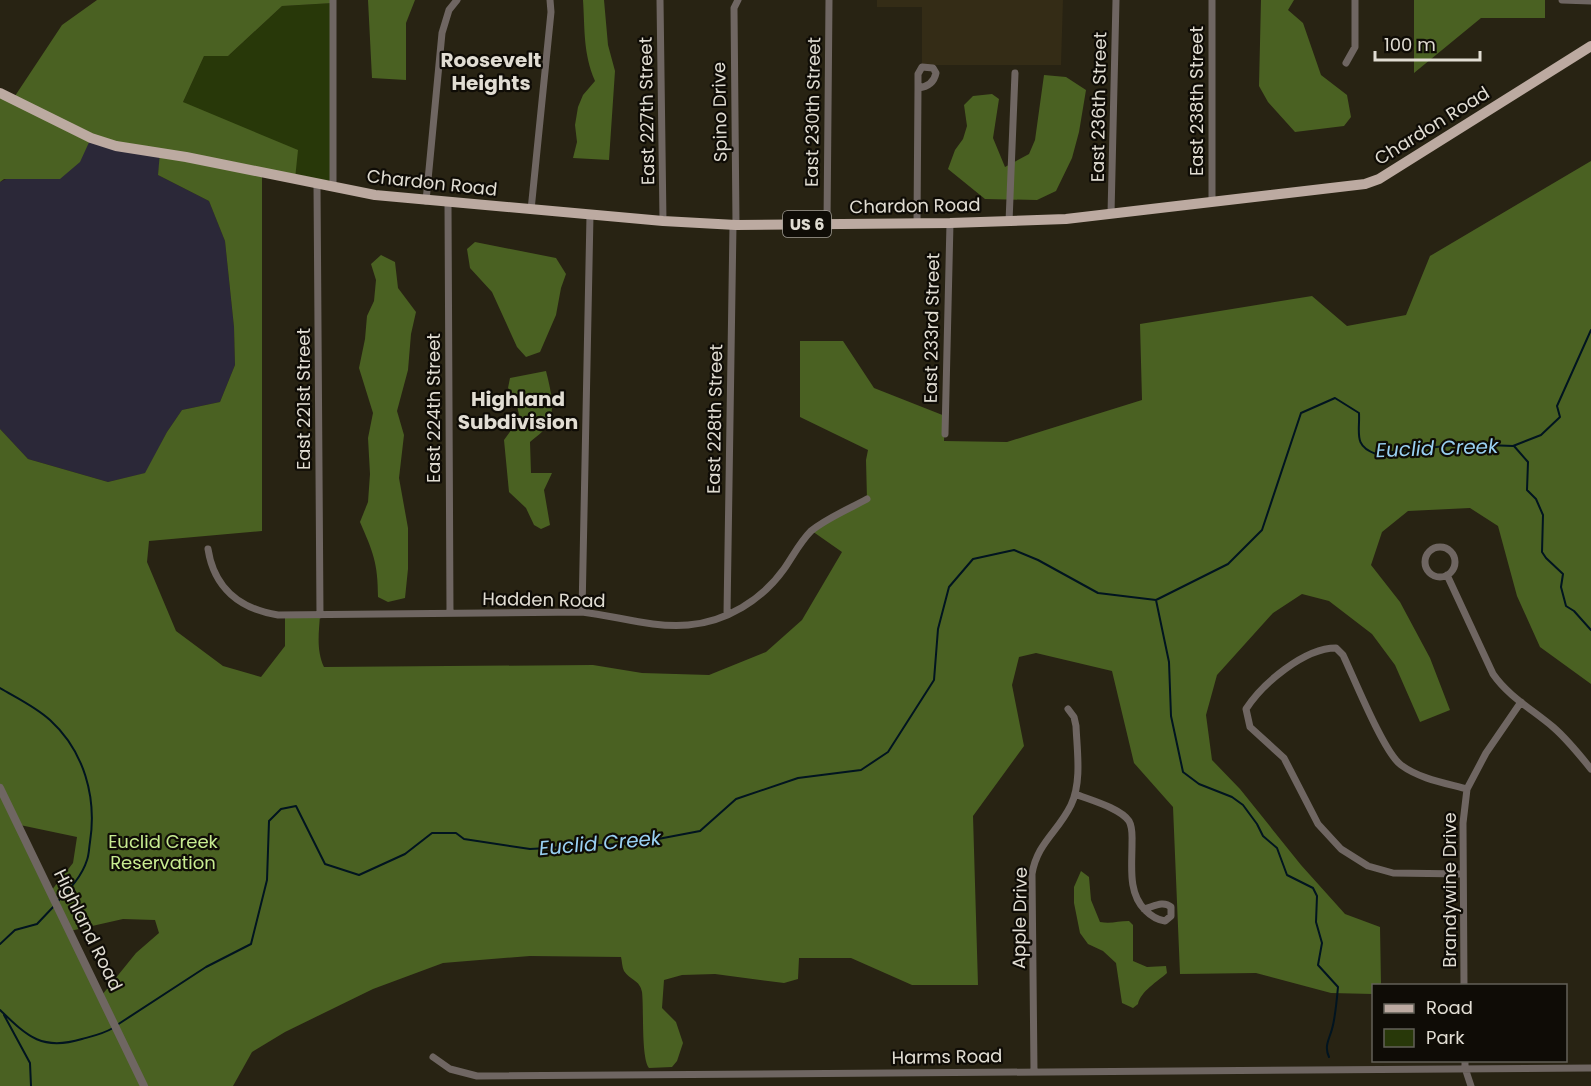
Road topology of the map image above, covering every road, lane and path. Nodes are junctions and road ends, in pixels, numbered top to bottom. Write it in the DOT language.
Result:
graph roads {
  1 [pos="333,0"];
  2 [pos="457,0"];
  3 [pos="550,0"];
  4 [pos="660,0"];
  5 [pos="738,0"];
  6 [pos="829,0"];
  7 [pos="1116,0"];
  8 [pos="1212,0"];
  9 [pos="1355,0"];
  10 [pos="1562,0"];
  11 [pos="1591,1"];
  12 [pos="1591,46"];
  13 [pos="1346,63"];
  14 [pos="1015,73"];
  15 [pos="918,88"];
  16 [pos="0,93"];
  17 [pos="317,184"];
  18 [pos="333,187"];
  19 [pos="426,201"];
  20 [pos="1212,202"];
  21 [pos="448,203"];
  22 [pos="531,210"];
  23 [pos="1111,214"];
  24 [pos="590,215"];
  25 [pos="663,221"];
  26 [pos="1009,222"];
  27 [pos="917,223"];
  28 [pos="950,223"];
  29 [pos="827,224"];
  30 [pos="735,225"];
  31 [pos="945,434"];
  32 [pos="867,499"];
  33 [pos="208,549"];
  34 [pos="1447,575"];
  35 [pos="582,612"];
  36 [pos="450,614"];
  37 [pos="727,614"];
  38 [pos="320,615"];
  39 [pos="1521,702"];
  40 [pos="1068,709"];
  41 [pos="1591,769"];
  42 [pos="0,788"];
  43 [pos="1467,789"];
  44 [pos="1076,794"];
  45 [pos="1463,874"];
  46 [pos="1144,909"];
  47 [pos="1464,984"];
  48 [pos="433,1058"];
  49 [pos="1465,1064"];
  50 [pos="1591,1068"];
  51 [pos="1034,1071"];
  52 [pos="144,1086"];
  53 [pos="1471,1086"];
  1 -- 18 [label="street"];
  2 -- 19 [label="street"];
  3 -- 22 [label="street"];
  4 -- 25 [label="street, East 227th Street"];
  5 -- 30 [label="street, Spino Drive"];
  6 -- 29 [label="street, East 230th Street"];
  7 -- 23 [label="street, East 236th Street"];
  8 -- 20 [label="street, East 238th Street"];
  9 -- 13 [label="street"];
  10 -- 11 [label="street"];
  12 -- 20 [label="main road, Chardon Road / US 6"];
  14 -- 26 [label="street"];
  15 -- 27 [label="street"];
  16 -- 17 [label="main road, Chardon Road / US 6"];
  17 -- 18 [label="main road, Chardon Road / US 6"];
  17 -- 38 [label="street, East 221st Street"];
  18 -- 19 [label="main road, Chardon Road / US 6"];
  19 -- 21 [label="main road, Chardon Road / US 6"];
  20 -- 23 [label="main road, Chardon Road / US 6"];
  21 -- 22 [label="main road, Chardon Road / US 6"];
  21 -- 36 [label="street, East 224th Street"];
  22 -- 24 [label="main road, Chardon Road / US 6"];
  23 -- 26 [label="main road, Chardon Road / US 6"];
  24 -- 25 [label="main road, Chardon Road / US 6"];
  24 -- 35 [label="street"];
  25 -- 30 [label="main road, Chardon Road / US 6"];
  26 -- 28 [label="main road, Chardon Road / US 6"];
  27 -- 28 [label="main road, Chardon Road / US 6"];
  27 -- 29 [label="main road, Chardon Road / US 6"];
  28 -- 31 [label="street, East 233rd Street"];
  29 -- 30 [label="main road, Chardon Road / US 6"];
  30 -- 37 [label="street, East 228th Street"];
  32 -- 37 [label="street, Hadden Road"];
  33 -- 38 [label="street, Hadden Road"];
  34 -- 34 [label="street"];
  34 -- 39 [label="street"];
  35 -- 36 [label="street, Hadden Road"];
  35 -- 37 [label="street, Hadden Road"];
  36 -- 38 [label="street, Hadden Road"];
  39 -- 41 [label="street"];
  39 -- 43 [label="street, Brandywine Drive"];
  40 -- 44 [label="street, Apple Drive"];
  42 -- 52 [label="street, Highland Road"];
  43 -- 45 [label="street, Brandywine Drive"];
  43 -- 45 [label="street"];
  44 -- 46 [label="street"];
  44 -- 51 [label="street, Apple Drive"];
  45 -- 47 [label="street, Brandywine Drive"];
  48 -- 51 [label="street, Harms Road"];
  49 -- 50 [label="street, Harms Road"];
  49 -- 51 [label="street, Harms Road"];
  49 -- 53 [label="street"];
}
